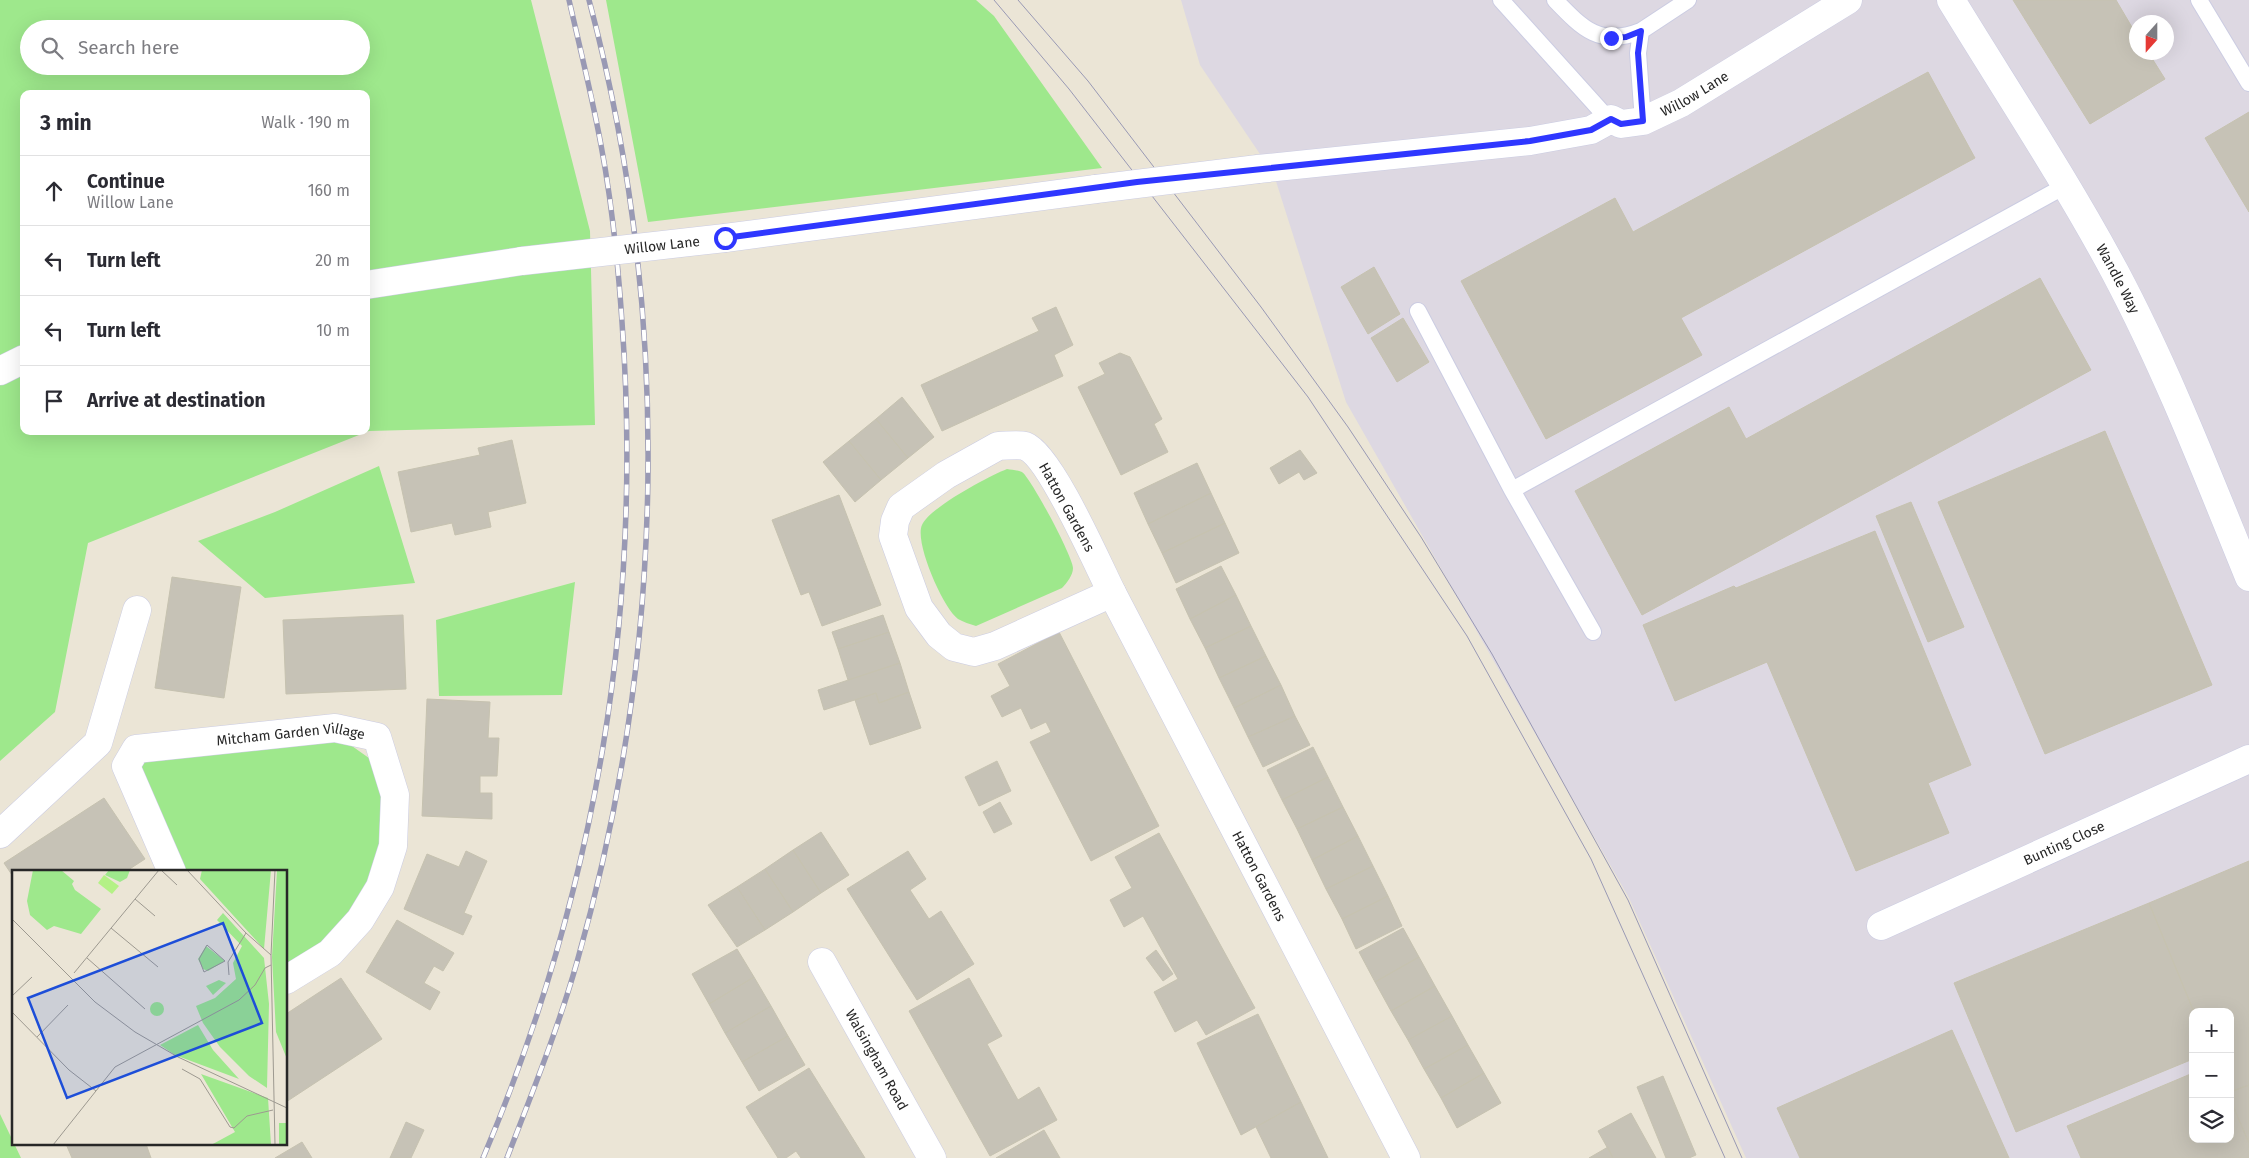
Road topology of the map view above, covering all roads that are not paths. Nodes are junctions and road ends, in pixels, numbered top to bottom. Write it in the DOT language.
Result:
graph roads {
  1 [pos="1501,0"];
  2 [pos="1555,0"];
  3 [pos="1688,0"];
  4 [pos="1848,0"];
  5 [pos="1951,0"];
  6 [pos="2199,0"];
  7 [pos="1641,31"];
  8 [pos="2249,83"];
  9 [pos="1611,119"];
  10 [pos="1643,121"];
  11 [pos="2065,186"];
  12 [pos="370,284"];
  13 [pos="1418,311"];
  14 [pos="20,361"];
  15 [pos="0,371"];
  16 [pos="1512,490"];
  17 [pos="2249,576"];
  18 [pos="1112,593"];
  19 [pos="137,610"];
  20 [pos="1593,632"];
  21 [pos="98,743"];
  22 [pos="130,759"];
  23 [pos="2249,759"];
  24 [pos="0,834"];
  25 [pos="171,870"];
  26 [pos="1880,926"];
  27 [pos="822,962"];
  28 [pos="288,979"];
  29 [pos="932,1158"];
  30 [pos="1406,1158"];
  1 -- 9 [label="lane"];
  2 -- 7 [label="lane"];
  3 -- 7 [label="lane"];
  4 -- 10 [label="street, Willow Lane"];
  5 -- 11 [label="street, Wandle Way"];
  6 -- 8 [label="lane"];
  7 -- 10 [label="lane"];
  9 -- 10 [label="street, Willow Lane"];
  9 -- 12 [label="street, Willow Lane, bridge"];
  11 -- 16 [label="lane"];
  11 -- 17 [label="street, Wandle Way"];
  13 -- 16 [label="lane"];
  14 -- 15 [label="street"];
  16 -- 20 [label="lane"];
  18 -- 18 [label="street, Hatton Gardens"];
  18 -- 30 [label="street, Hatton Gardens"];
  19 -- 21 [label="street"];
  21 -- 22 [label="street"];
  21 -- 24 [label="street"];
  22 -- 25 [label="street"];
  22 -- 28 [label="street, Mitcham Garden Village"];
  23 -- 26 [label="street, Bunting Close"];
  27 -- 29 [label="street, Walsingham Road"];
}
